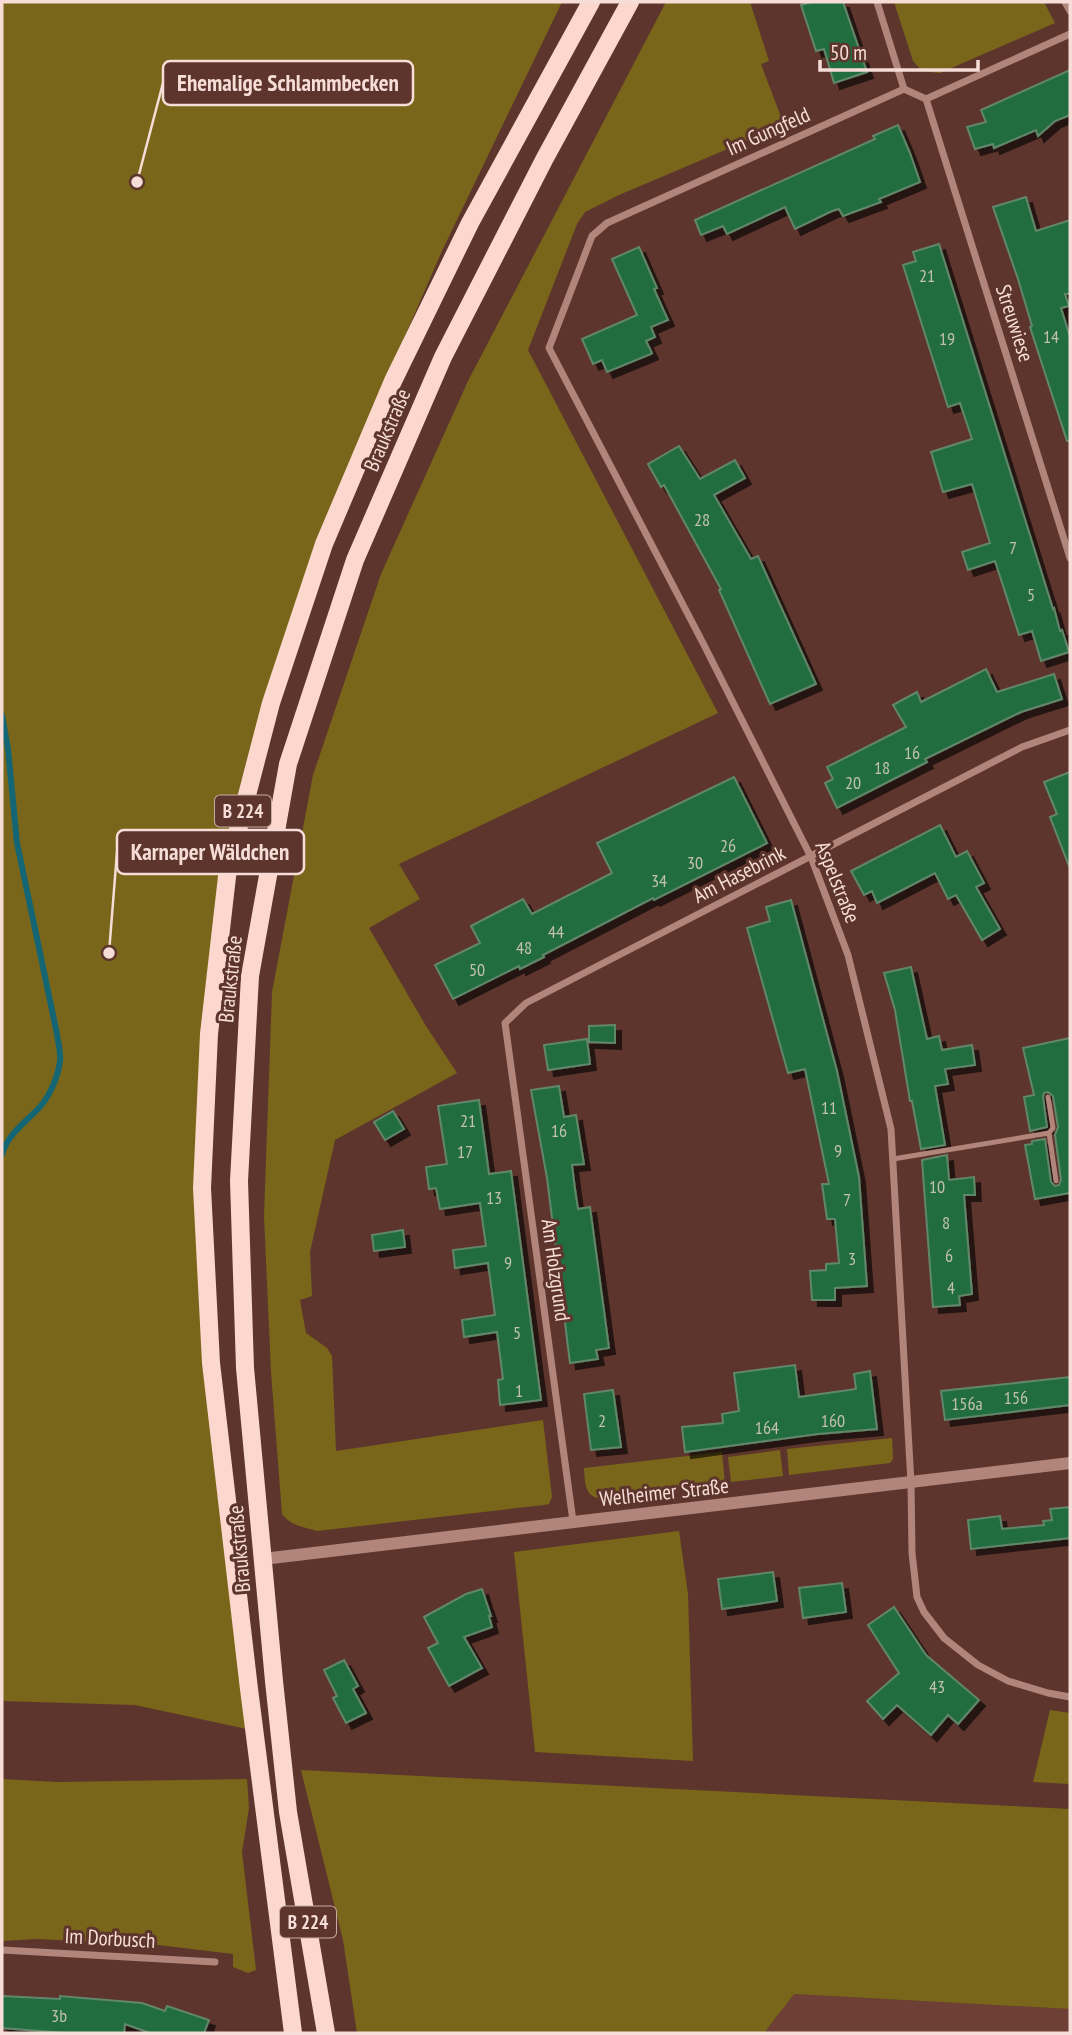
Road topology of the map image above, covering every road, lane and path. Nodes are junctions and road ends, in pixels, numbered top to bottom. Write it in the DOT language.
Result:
graph roads {
  1 [pos="591,2"];
  2 [pos="630,2"];
  3 [pos="877,2"];
  4 [pos="1065,2"];
  5 [pos="1070,11"];
  6 [pos="1070,34"];
  7 [pos="904,89"];
  8 [pos="926,99"];
  9 [pos="549,348"];
  10 [pos="1070,558"];
  11 [pos="1070,730"];
  12 [pos="811,857"];
  13 [pos="505,1023"];
  14 [pos="1048,1097"];
  15 [pos="1049,1133"];
  16 [pos="893,1159"];
  17 [pos="1056,1181"];
  18 [pos="1070,1463"];
  19 [pos="911,1483"];
  20 [pos="573,1521"];
  21 [pos="263,1559"];
  22 [pos="1070,1697"];
  23 [pos="2,1950"];
  24 [pos="215,1962"];
  25 [pos="293,2033"];
  26 [pos="326,2033"];
  1 -- 25 [label="main road, Braukstraße / B 224"];
  2 -- 21 [label="main road, Braukstraße / B 224"];
  3 -- 7 [label="street"];
  4 -- 5 [label="street"];
  6 -- 8 [label="street"];
  7 -- 8 [label="street"];
  7 -- 9 [label="street, Im Gungfeld"];
  8 -- 10 [label="street, Streuwiese"];
  9 -- 12 [label="street, Aspelstraße"];
  11 -- 12 [label="street, Am Hasebrink"];
  12 -- 13 [label="street, Am Hasebrink"];
  12 -- 16 [label="street, Aspelstraße"];
  13 -- 20 [label="street, Am Holzgrund"];
  14 -- 15 [label="lane"];
  15 -- 16 [label="lane"];
  15 -- 17 [label="lane"];
  16 -- 19 [label="street, Aspelstraße"];
  18 -- 19 [label="street, Welheimer Straße"];
  19 -- 20 [label="street, Welheimer Straße"];
  19 -- 22 [label="street, Aspelstraße"];
  20 -- 21 [label="street, Welheimer Straße"];
  21 -- 26 [label="main road, Braukstraße / B 224"];
  23 -- 24 [label="street, Im Dorbusch"];
}
